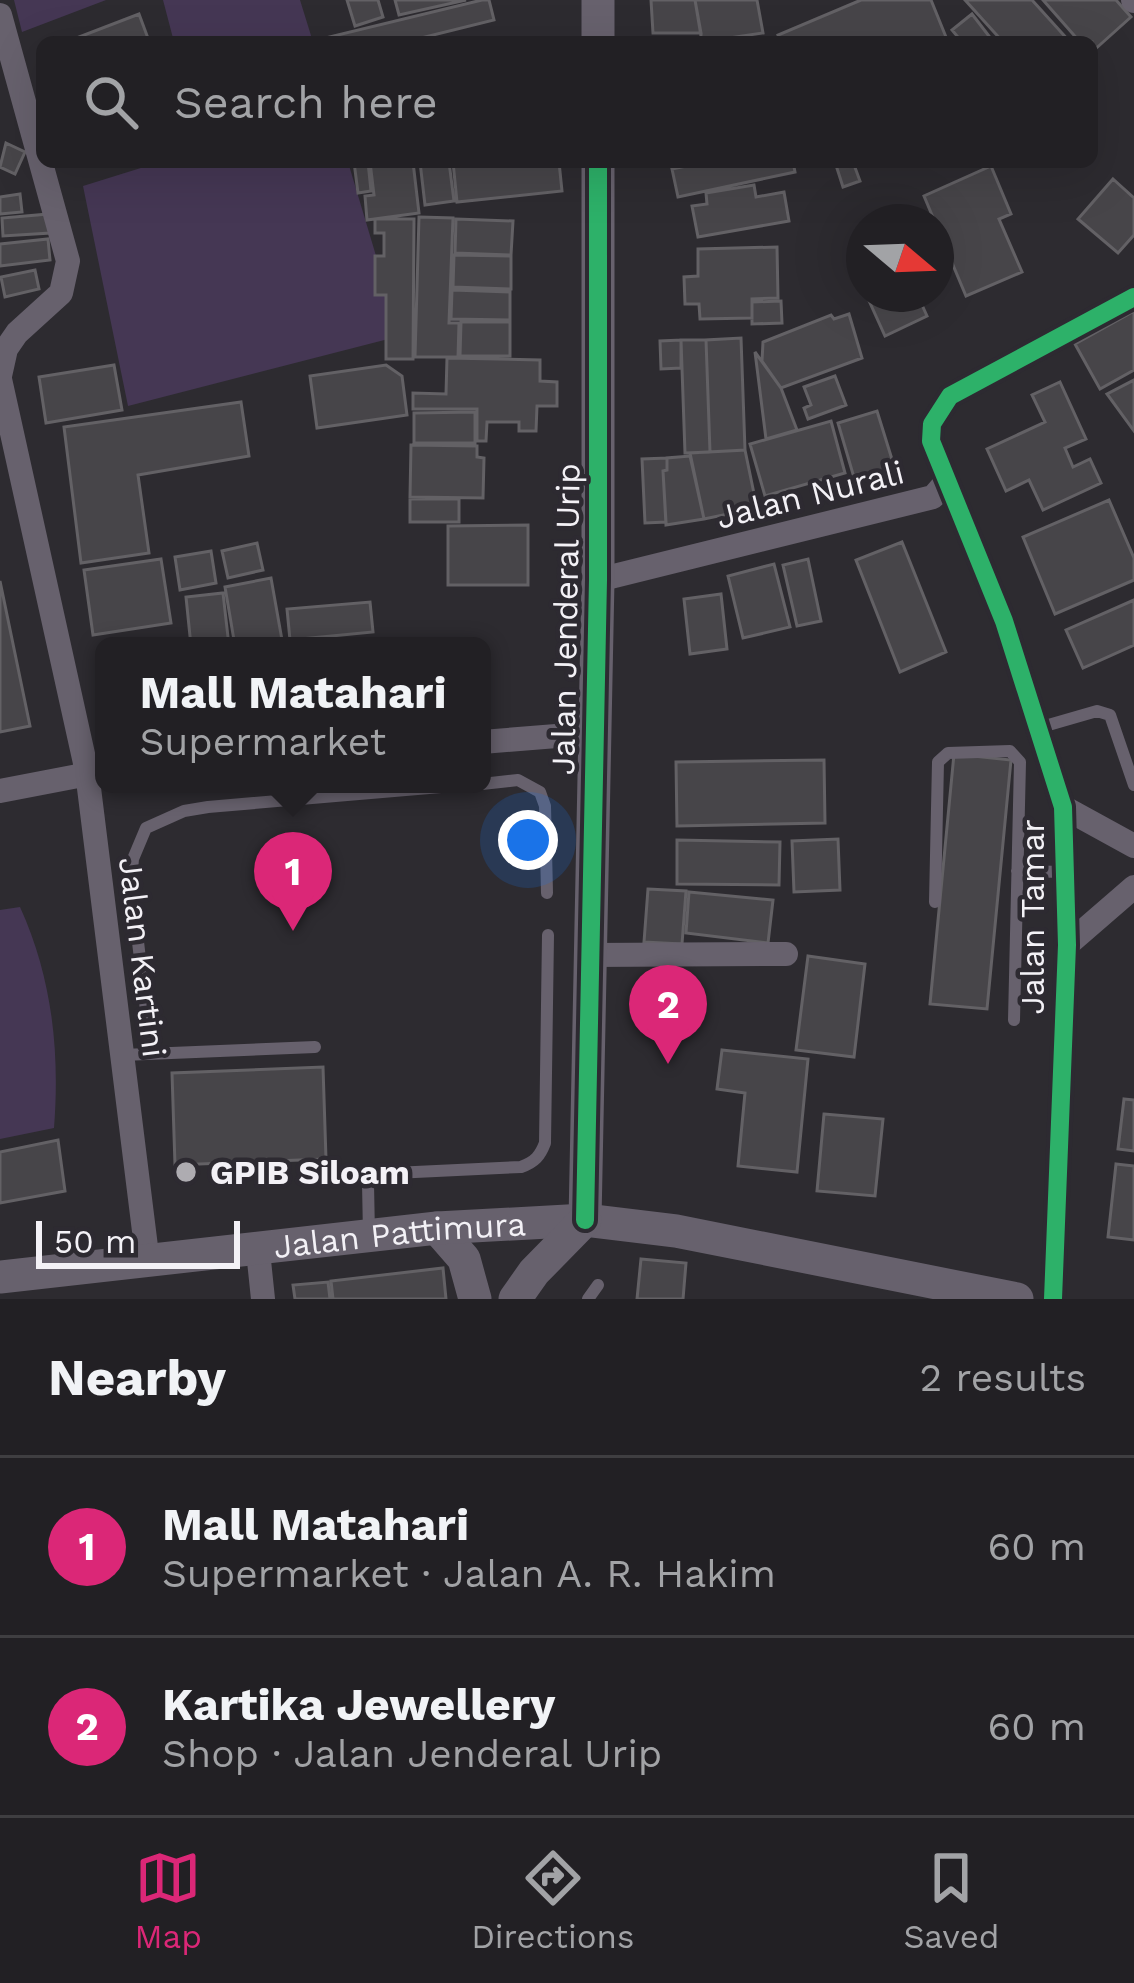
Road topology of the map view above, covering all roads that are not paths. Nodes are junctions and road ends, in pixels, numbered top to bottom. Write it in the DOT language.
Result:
graph roads {
  1 [pos="598,0"];
  2 [pos="0,15"];
  3 [pos="598,36"];
  4 [pos="36,145"];
  5 [pos="42,168"];
  6 [pos="598,168"];
  7 [pos="1134,298"];
  8 [pos="0,378"];
  9 [pos="946,482"];
  10 [pos="598,580"];
  11 [pos="1038,728"];
  12 [pos="594,733"];
  13 [pos="491,741"];
  14 [pos="95,771"];
  15 [pos="491,783"];
  16 [pos="1134,785"];
  17 [pos="0,791"];
  18 [pos="97,793"];
  19 [pos="271,793"];
  20 [pos="376,793"];
  21 [pos="272,802"];
  22 [pos="1063,807"];
  23 [pos="1134,846"];
  24 [pos="1017,871"];
  25 [pos="1065,872"];
  26 [pos="1134,887"];
  27 [pos="547,892"];
  28 [pos="935,902"];
  29 [pos="548,935"];
  30 [pos="1066,945"];
  31 [pos="785,954"];
  32 [pos="590,955"];
  33 [pos="549,1012"];
  34 [pos="589,1013"];
  35 [pos="1014,1021"];
  36 [pos="315,1047"];
  37 [pos="151,1053"];
  38 [pos="123,1054"];
  39 [pos="585,1220"];
  40 [pos="436,1228"];
  41 [pos="369,1237"];
  42 [pos="258,1251"];
  43 [pos="148,1263"];
  44 [pos="0,1277"];
  45 [pos="598,1286"];
  46 [pos="263,1299"];
  47 [pos="475,1299"];
  48 [pos="515,1299"];
  49 [pos="588,1299"];
  50 [pos="1017,1299"];
  51 [pos="1053,1299"];
  1 -- 3 [label="street"];
  2 -- 4 [label="street, Jalan Kartini"];
  5 -- 8 [label="street, Jalan Kartini"];
  6 -- 10 [label="street, Jalan Jenderal Urip"];
  7 -- 9 [label="street, Jalan Nurali"];
  8 -- 14 [label="street, Jalan Kartini"];
  9 -- 10 [label="street, Jalan Nurali"];
  9 -- 11 [label="street, Jalan Tamar"];
  10 -- 12 [label="street, Jalan Jenderal Urip"];
  11 -- 16 [label="lane"];
  11 -- 22 [label="street, Jalan Tamar"];
  12 -- 13 [label="street"];
  12 -- 32 [label="street, Jalan Jenderal Urip"];
  14 -- 17 [label="street"];
  15 -- 27 [label="lane"];
  18 -- 38 [label="street, Jalan Kartini"];
  19 -- 21 [label="lane"];
  20 -- 21 [label="lane"];
  21 -- 37 [label="lane"];
  22 -- 23 [label="street"];
  22 -- 25 [label="street, Jalan Tamar"];
  24 -- 25 [label="lane"];
  24 -- 28 [label="lane"];
  24 -- 35 [label="lane"];
  25 -- 30 [label="street, Jalan Tamar"];
  26 -- 30 [label="street"];
  29 -- 33 [label="lane"];
  30 -- 51 [label="street, Jalan Tamar"];
  31 -- 32 [label="street"];
  32 -- 34 [label="street, Jalan Jenderal Urip"];
  33 -- 34 [label="lane"];
  33 -- 41 [label="lane"];
  34 -- 39 [label="street, Jalan Jenderal Urip"];
  36 -- 37 [label="lane"];
  37 -- 38 [label="lane"];
  38 -- 43 [label="street, Jalan Kartini"];
  39 -- 40 [label="street, Jalan Pattimura"];
  39 -- 48 [label="street"];
  39 -- 50 [label="street, Jalan Pattimura"];
  40 -- 41 [label="street, Jalan Pattimura"];
  40 -- 47 [label="street"];
  41 -- 42 [label="street, Jalan Pattimura"];
  42 -- 43 [label="street, Jalan Pattimura"];
  42 -- 46 [label="street"];
  43 -- 44 [label="street, Jalan Pattimura"];
  45 -- 49 [label="lane"];
}
